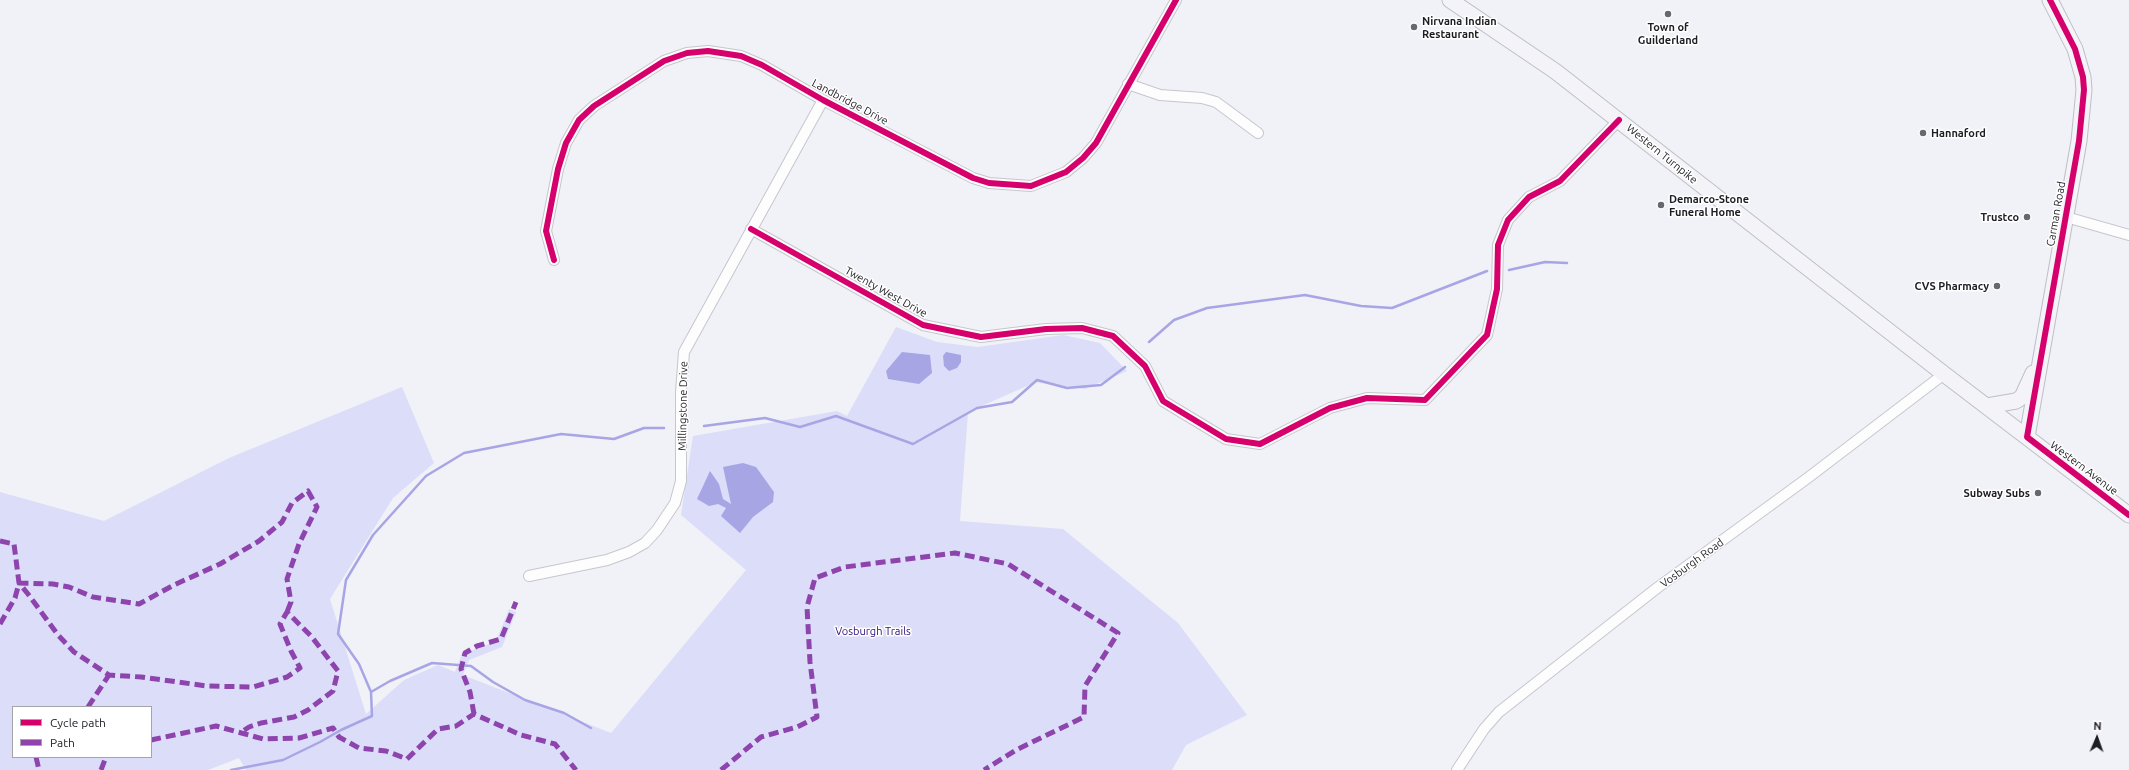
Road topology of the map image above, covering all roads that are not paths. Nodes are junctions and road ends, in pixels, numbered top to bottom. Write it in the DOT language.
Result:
graph roads {
  1 [pos="1176,0"];
  2 [pos="1450,0"];
  3 [pos="2050,0"];
  4 [pos="1128,84"];
  5 [pos="824,100"];
  6 [pos="1619,120"];
  7 [pos="1258,133"];
  8 [pos="2066,217"];
  9 [pos="751,229"];
  10 [pos="2129,235"];
  11 [pos="554,260"];
  12 [pos="2042,351"];
  13 [pos="1944,374"];
  14 [pos="1987,406"];
  15 [pos="2027,437"];
  16 [pos="2129,515"];
  17 [pos="529,576"];
  18 [pos="1457,770"];
  1 -- 4 [label="street, Landbridge Drive"];
  2 -- 6 [label="main road, Western Turnpike"];
  3 -- 8 [label="main road, Carman Road"];
  4 -- 5 [label="street, Landbridge Drive"];
  4 -- 7 [label="street"];
  5 -- 9 [label="street, Millingstone Drive"];
  5 -- 11 [label="street, Landbridge Drive"];
  6 -- 9 [label="street, Twenty West Drive"];
  6 -- 13 [label="main road, Western Turnpike"];
  8 -- 10 [label="street"];
  8 -- 12 [label="main road, Carman Road"];
  9 -- 17 [label="street, Millingstone Drive"];
  12 -- 14 [label="main road"];
  12 -- 15 [label="main road, Carman Road"];
  13 -- 14 [label="main road, Western Avenue"];
  13 -- 18 [label="street, Vosburgh Road"];
  14 -- 15 [label="main road, Western Avenue"];
  15 -- 16 [label="main road, Western Avenue"];
}
